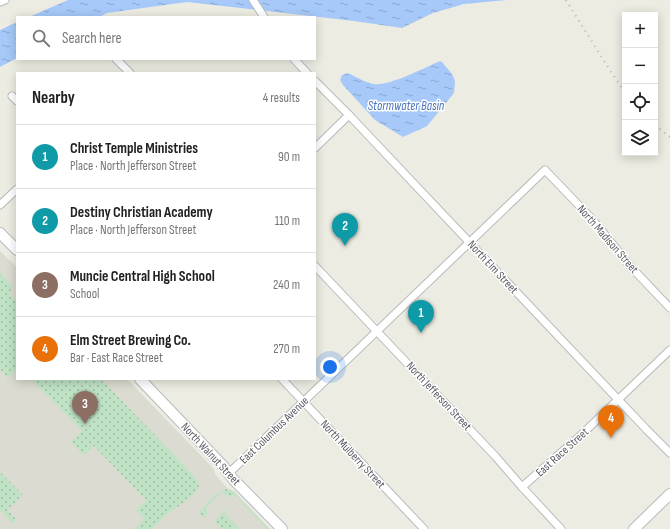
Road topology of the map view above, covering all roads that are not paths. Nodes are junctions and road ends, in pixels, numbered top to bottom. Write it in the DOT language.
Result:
graph roads {
  1 [pos="5,0"];
  2 [pos="253,0"];
  3 [pos="0,2"];
  4 [pos="263,16"];
  5 [pos="117,60"];
  6 [pos="295,60"];
  7 [pos="129,72"];
  8 [pos="306,72"];
  9 [pos="316,82"];
  10 [pos="349,115"];
  11 [pos="316,147"];
  12 [pos="545,170"];
  13 [pos="16,190"];
  14 [pos="0,205"];
  15 [pos="0,233"];
  16 [pos="470,242"];
  17 [pos="16,249"];
  18 [pos="316,267"];
  19 [pos="670,308"];
  20 [pos="377,331"];
  21 [pos="670,350"];
  22 [pos="141,380"];
  23 [pos="283,380"];
  24 [pos="618,399"];
  25 [pos="303,401"];
  26 [pos="670,453"];
  27 [pos="229,473"];
  28 [pos="522,487"];
  29 [pos="670,494"];
  30 [pos="282,529"];
  31 [pos="424,529"];
  32 [pos="561,529"];
  33 [pos="634,529"];
  1 -- 3 [label="street"];
  2 -- 4 [label="street"];
  5 -- 7 [label="street"];
  6 -- 8 [label="street"];
  9 -- 10 [label="street, North Elm Street"];
  10 -- 11 [label="street"];
  10 -- 16 [label="street, North Elm Street"];
  12 -- 16 [label="street, East Columbus Avenue"];
  12 -- 19 [label="street, North Madison Street"];
  13 -- 14 [label="street"];
  15 -- 17 [label="main road"];
  16 -- 20 [label="street, East Columbus Avenue"];
  16 -- 24 [label="street, North Elm Street"];
  18 -- 20 [label="street, North Jefferson Street"];
  20 -- 25 [label="street, East Columbus Avenue"];
  20 -- 28 [label="street, North Jefferson Street"];
  21 -- 24 [label="street, East Race Street"];
  22 -- 27 [label="main road, North Walnut Street"];
  23 -- 25 [label="street, North Mulberry Street"];
  24 -- 26 [label="street, North Elm Street"];
  24 -- 28 [label="street, East Race Street"];
  25 -- 27 [label="street, East Columbus Avenue"];
  25 -- 31 [label="street, North Mulberry Street"];
  27 -- 30 [label="main road, North Walnut Street"];
  28 -- 32 [label="street, North Jefferson Street"];
  29 -- 33 [label="main road"];
}
